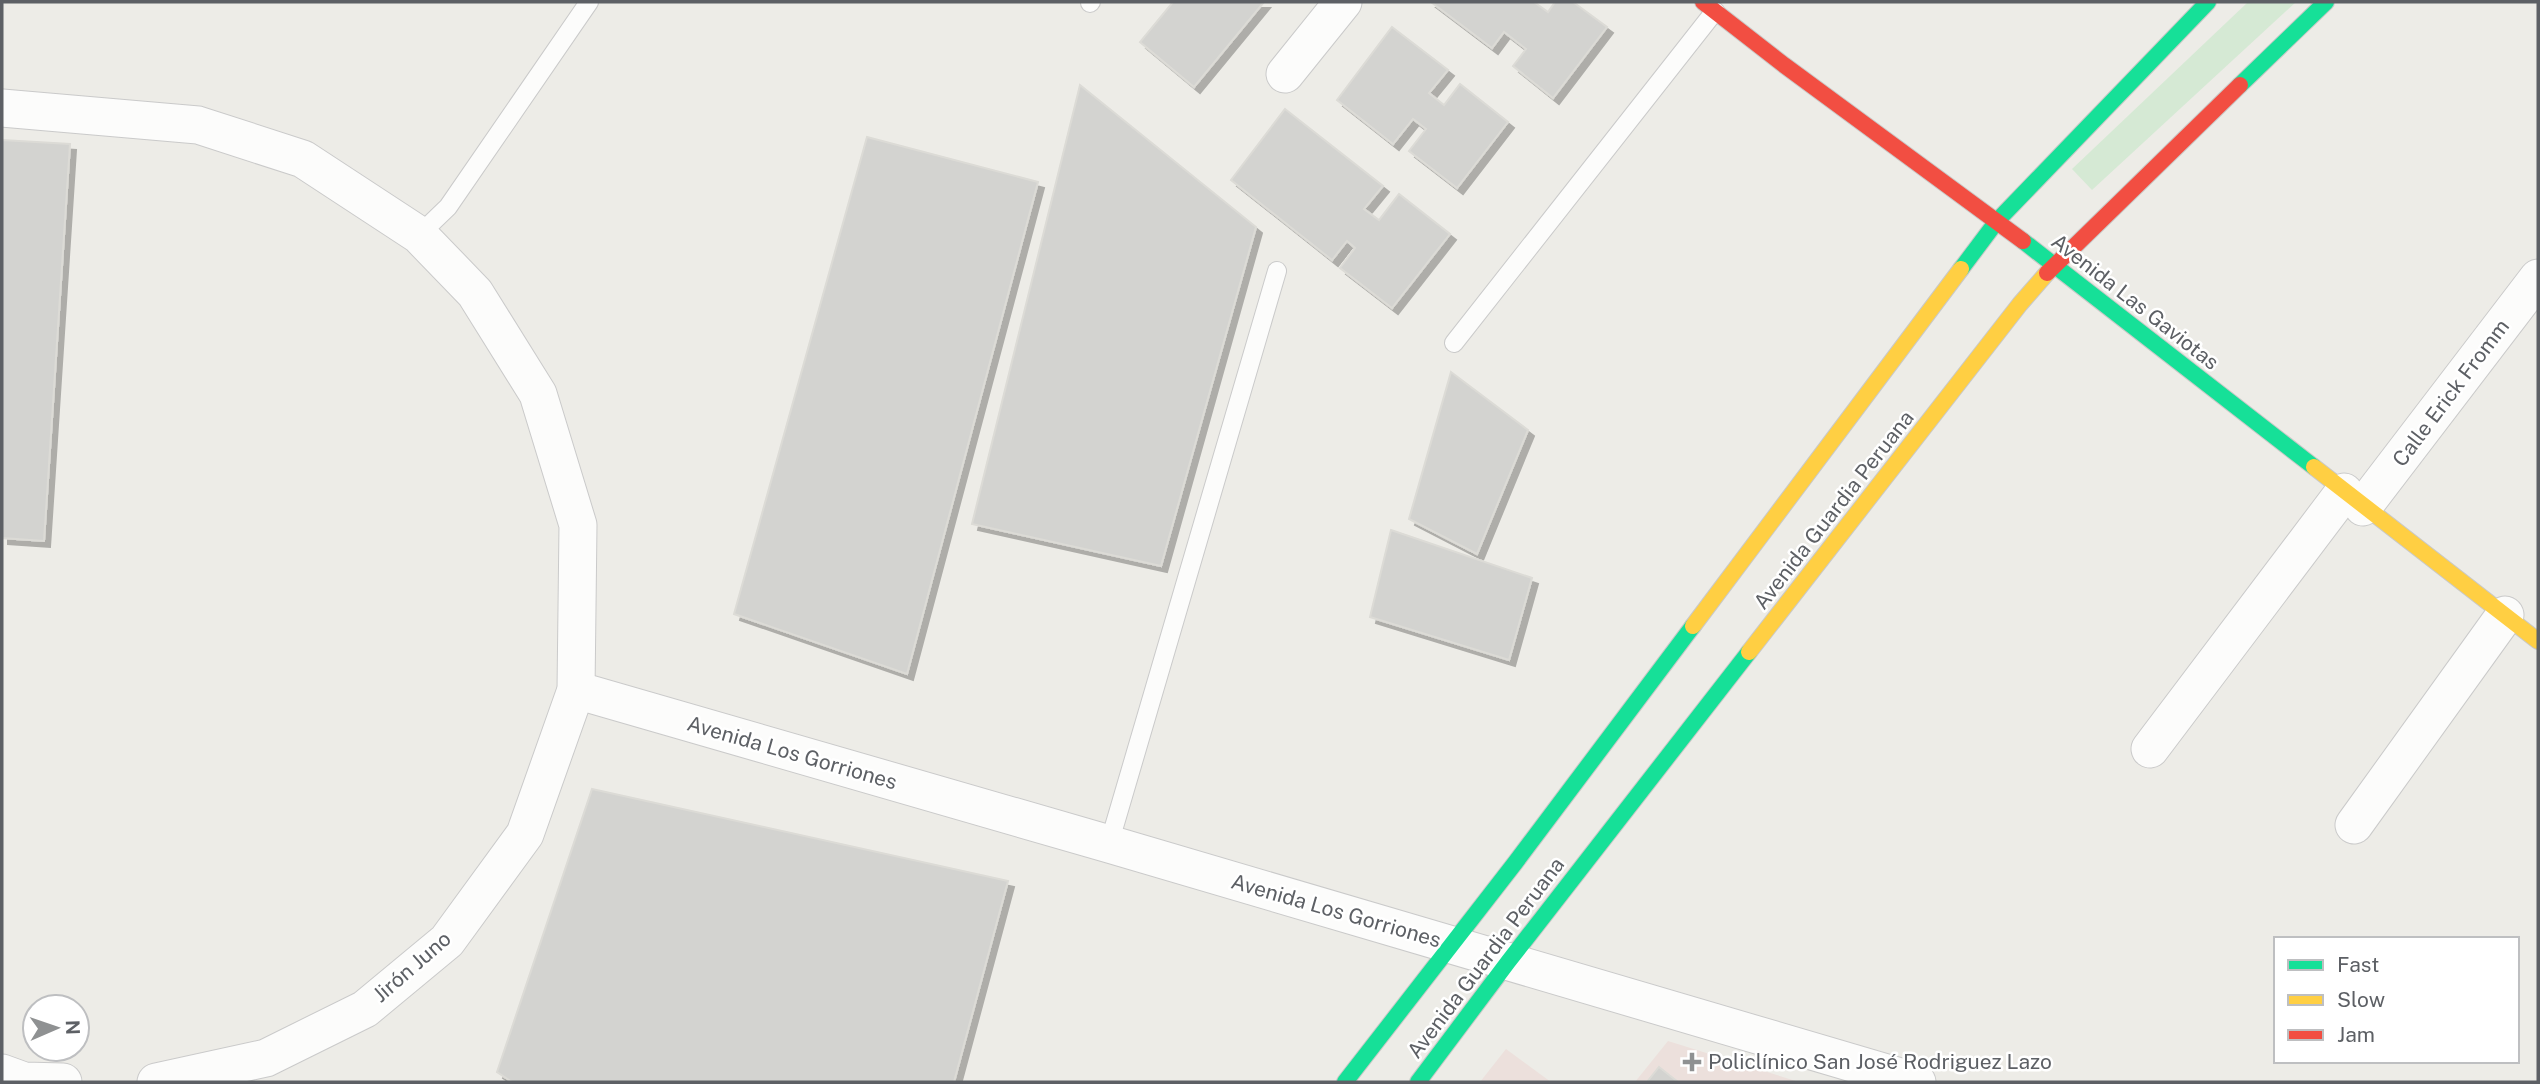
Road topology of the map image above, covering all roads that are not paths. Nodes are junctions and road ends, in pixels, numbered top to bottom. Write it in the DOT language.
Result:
graph roads {
  1 [pos="589,2"];
  2 [pos="1343,2"];
  3 [pos="2208,2"];
  4 [pos="2326,2"];
  5 [pos="1709,7"];
  6 [pos="1285,74"];
  7 [pos="2,108"];
  8 [pos="1997,221"];
  9 [pos="419,235"];
  10 [pos="2054,265"];
  11 [pos="1278,271"];
  12 [pos="2538,278"];
  13 [pos="1454,343"];
  14 [pos="2354,500"];
  15 [pos="2504,615"];
  16 [pos="2538,641"];
  17 [pos="576,690"];
  18 [pos="2150,749"];
  19 [pos="2354,825"];
  20 [pos="1109,844"];
  21 [pos="1451,945"];
  22 [pos="1508,962"];
  23 [pos="2,1073"];
  24 [pos="63,1082"];
  25 [pos="156,1082"];
  26 [pos="1345,1082"];
  27 [pos="1418,1082"];
  28 [pos="1917,1082"];
  1 -- 9 [label="lane"];
  2 -- 6 [label="street"];
  3 -- 8 [label="street, Avenida Guardia Peruana"];
  4 -- 10 [label="street, Avenida Guardia Peruana"];
  5 -- 8 [label="street, Avenida Las Gaviotas"];
  5 -- 13 [label="lane"];
  7 -- 9 [label="street"];
  8 -- 10 [label="street, Avenida Las Gaviotas"];
  8 -- 21 [label="street, Avenida Guardia Peruana"];
  9 -- 17 [label="street"];
  10 -- 14 [label="street, Avenida Las Gaviotas"];
  10 -- 22 [label="street, Avenida Guardia Peruana"];
  11 -- 20 [label="lane"];
  12 -- 14 [label="street, Calle Erick Fromm"];
  14 -- 15 [label="street, Avenida Las Gaviotas"];
  14 -- 18 [label="street, Calle Erick Fromm"];
  15 -- 16 [label="street, Avenida Las Gaviotas"];
  15 -- 19 [label="street"];
  17 -- 20 [label="street, Avenida Los Gorriones"];
  17 -- 25 [label="street, Jirón Juno"];
  20 -- 21 [label="street, Avenida Los Gorriones"];
  21 -- 22 [label="street, Avenida Los Gorriones"];
  21 -- 26 [label="street, Avenida Guardia Peruana"];
  22 -- 27 [label="street, Avenida Guardia Peruana"];
  22 -- 28 [label="street, Avenida Los Gorriones"];
  23 -- 24 [label="street"];
}
